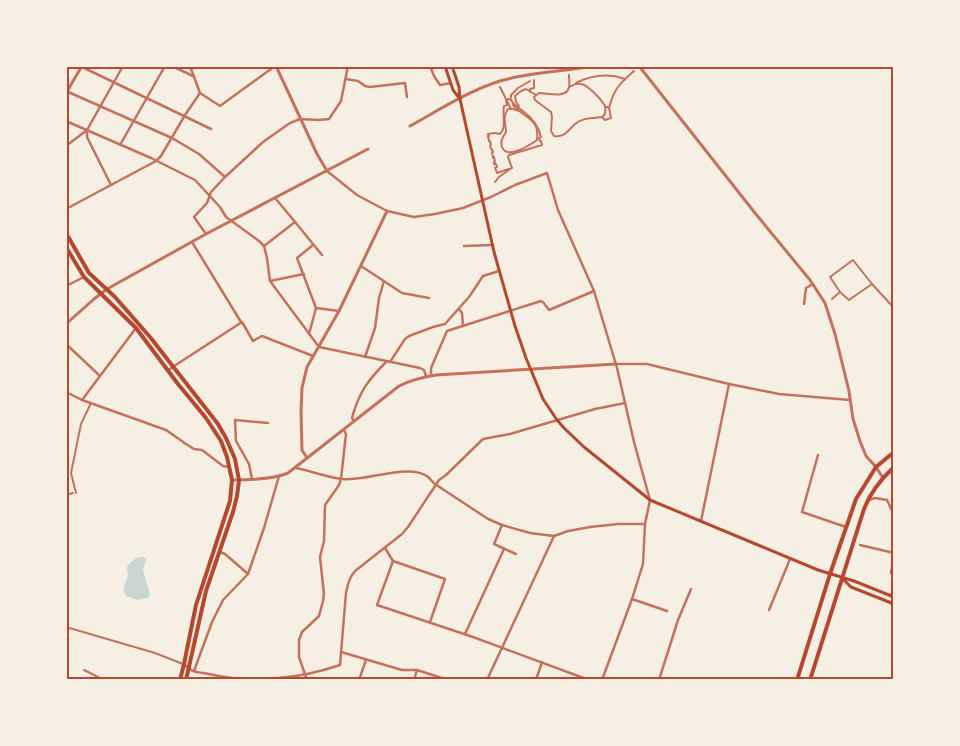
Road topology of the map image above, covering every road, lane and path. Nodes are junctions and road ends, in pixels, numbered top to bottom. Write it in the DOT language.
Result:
graph roads {
  1 [pos="82,66"];
  2 [pos="123,66"];
  3 [pos="165,66"];
  4 [pos="172,66"];
  5 [pos="190,66"];
  6 [pos="275,66"];
  7 [pos="348,66"];
  8 [pos="430,66"];
  9 [pos="445,66"];
  10 [pos="452,66"];
  11 [pos="592,66"];
  12 [pos="639,66"];
  13 [pos="634,71"];
  14 [pos="569,75"];
  15 [pos="194,76"];
  16 [pos="346,79"];
  17 [pos="625,79"];
  18 [pos="534,80"];
  19 [pos="530,81"];
  20 [pos="114,82"];
  21 [pos="451,83"];
  22 [pos="574,84"];
  23 [pos="500,87"];
  24 [pos="569,88"];
  25 [pos="66,92"];
  26 [pos="530,92"];
  27 [pos="200,94"];
  28 [pos="530,96"];
  29 [pos="535,96"];
  30 [pos="408,97"];
  31 [pos="147,98"];
  32 [pos="460,99"];
  33 [pos="511,99"];
  34 [pos="507,100"];
  35 [pos="100,106"];
  36 [pos="605,107"];
  37 [pos="519,108"];
  38 [pos="609,108"];
  39 [pos="511,109"];
  40 [pos="185,116"];
  41 [pos="602,117"];
  42 [pos="300,119"];
  43 [pos="66,121"];
  44 [pos="134,121"];
  45 [pos="410,126"];
  46 [pos="211,129"];
  47 [pos="87,130"];
  48 [pos="495,134"];
  49 [pos="172,138"];
  50 [pos="502,138"];
  51 [pos="120,145"];
  52 [pos="66,146"];
  53 [pos="368,149"];
  54 [pos="506,152"];
  55 [pos="156,161"];
  56 [pos="510,168"];
  57 [pos="327,171"];
  58 [pos="226,177"];
  59 [pos="495,182"];
  60 [pos="111,185"];
  61 [pos="209,194"];
  62 [pos="275,198"];
  63 [pos="483,200"];
  64 [pos="66,209"];
  65 [pos="387,212"];
  66 [pos="232,221"];
  67 [pos="296,222"];
  68 [pos="66,233"];
  69 [pos="206,234"];
  70 [pos="192,242"];
  71 [pos="314,245"];
  72 [pos="493,245"];
  73 [pos="264,246"];
  74 [pos="464,246"];
  75 [pos="67,249"];
  76 [pos="322,255"];
  77 [pos="361,266"];
  78 [pos="499,270"];
  79 [pos="304,274"];
  80 [pos="84,276"];
  81 [pos="270,281"];
  82 [pos="384,281"];
  83 [pos="813,284"];
  84 [pos="872,284"];
  85 [pos="66,286"];
  86 [pos="107,289"];
  87 [pos="594,291"];
  88 [pos="840,292"];
  89 [pos="101,293"];
  90 [pos="429,298"];
  91 [pos="832,299"];
  92 [pos="804,304"];
  93 [pos="316,308"];
  94 [pos="458,308"];
  95 [pos="894,308"];
  96 [pos="339,311"];
  97 [pos="242,322"];
  98 [pos="66,324"];
  99 [pos="463,326"];
  100 [pos="136,328"];
  101 [pos="309,334"];
  102 [pos="66,344"];
  103 [pos="319,347"];
  104 [pos="313,356"];
  105 [pos="365,357"];
  106 [pos="389,361"];
  107 [pos="616,364"];
  108 [pos="173,367"];
  109 [pos="168,370"];
  110 [pos="530,370"];
  111 [pos="100,376"];
  112 [pos="426,376"];
  113 [pos="431,376"];
  114 [pos="729,384"];
  115 [pos="66,392"];
  116 [pos="82,400"];
  117 [pos="850,400"];
  118 [pos="91,403"];
  119 [pos="625,403"];
  120 [pos="557,420"];
  121 [pos="354,421"];
  122 [pos="268,423"];
  123 [pos="344,430"];
  124 [pos="894,452"];
  125 [pos="818,454"];
  126 [pos="307,458"];
  127 [pos="230,467"];
  128 [pos="876,467"];
  129 [pos="894,467"];
  130 [pos="296,468"];
  131 [pos="280,476"];
  132 [pos="883,478"];
  133 [pos="252,479"];
  134 [pos="342,479"];
  135 [pos="232,480"];
  136 [pos="239,480"];
  137 [pos="435,484"];
  138 [pos="66,495"];
  139 [pos="650,500"];
  140 [pos="867,502"];
  141 [pos="894,516"];
  142 [pos="701,522"];
  143 [pos="645,524"];
  144 [pos="502,525"];
  145 [pos="846,527"];
  146 [pos="554,536"];
  147 [pos="860,545"];
  148 [pos="385,548"];
  149 [pos="504,549"];
  150 [pos="220,552"];
  151 [pos="516,554"];
  152 [pos="790,558"];
  153 [pos="393,561"];
  154 [pos="248,574"];
  155 [pos="830,574"];
  156 [pos="894,574"];
  157 [pos="841,578"];
  158 [pos="894,585"];
  159 [pos="691,589"];
  160 [pos="892,596"];
  161 [pos="632,599"];
  162 [pos="894,604"];
  163 [pos="668,610"];
  164 [pos="769,610"];
  165 [pos="430,622"];
  166 [pos="66,627"];
  167 [pos="464,634"];
  168 [pos="502,647"];
  169 [pos="341,652"];
  170 [pos="366,660"];
  171 [pos="542,662"];
  172 [pos="184,664"];
  173 [pos="84,670"];
  174 [pos="189,670"];
  175 [pos="417,670"];
  176 [pos="194,671"];
  177 [pos="304,674"];
  178 [pos="226,679"];
  179 [pos="104,680"];
  180 [pos="180,680"];
  181 [pos="186,680"];
  182 [pos="307,680"];
  183 [pos="360,680"];
  184 [pos="414,680"];
  185 [pos="448,680"];
  186 [pos="487,680"];
  187 [pos="536,680"];
  188 [pos="589,680"];
  189 [pos="602,680"];
  190 [pos="659,680"];
  191 [pos="797,680"];
  192 [pos="810,680"];
  1 -- 20 [label="street"];
  1 -- 25 [label="street"];
  2 -- 20 [label="street"];
  3 -- 31 [label="street"];
  4 -- 15 [label="street"];
  5 -- 15 [label="street"];
  6 -- 27 [label="street"];
  6 -- 42 [label="street"];
  7 -- 16 [label="street"];
  8 -- 21 [label="street"];
  9 -- 21 [label="main road"];
  10 -- 32 [label="main road"];
  11 -- 32 [label="street"];
  12 -- 83 [label="street"];
  13 -- 17 [label="street"];
  14 -- 24 [label="street"];
  15 -- 27 [label="street"];
  16 -- 30 [label="street"];
  16 -- 42 [label="street"];
  17 -- 22 [label="street"];
  17 -- 38 [label="street"];
  18 -- 26 [label="street"];
  19 -- 33 [label="street"];
  20 -- 31 [label="street"];
  20 -- 35 [label="street"];
  21 -- 32 [label="main road"];
  22 -- 24 [label="street"];
  22 -- 36 [label="street"];
  23 -- 34 [label="street"];
  24 -- 29 [label="street"];
  25 -- 35 [label="street"];
  26 -- 29 [label="street"];
  26 -- 37 [label="street"];
  27 -- 40 [label="street"];
  28 -- 29 [label="street"];
  29 -- 41 [label="street"];
  31 -- 40 [label="street"];
  31 -- 44 [label="street"];
  32 -- 45 [label="street"];
  32 -- 63 [label="main road"];
  33 -- 34 [label="street"];
  33 -- 37 [label="street"];
  34 -- 39 [label="street"];
  34 -- 56 [label="street"];
  35 -- 44 [label="street"];
  35 -- 47 [label="street"];
  36 -- 38 [label="street"];
  36 -- 41 [label="street"];
  37 -- 39 [label="street"];
  37 -- 54 [label="street"];
  37 -- 56 [label="street"];
  38 -- 41 [label="street"];
  39 -- 50 [label="street"];
  40 -- 46 [label="street"];
  40 -- 49 [label="street"];
  42 -- 57 [label="street"];
  42 -- 58 [label="street"];
  43 -- 47 [label="street"];
  44 -- 49 [label="street"];
  44 -- 51 [label="street"];
  47 -- 51 [label="street"];
  47 -- 52 [label="street"];
  47 -- 60 [label="street"];
  48 -- 50 [label="street"];
  49 -- 55 [label="street"];
  49 -- 58 [label="street"];
  50 -- 54 [label="street"];
  51 -- 55 [label="street"];
  53 -- 57 [label="street"];
  54 -- 56 [label="street"];
  55 -- 60 [label="street"];
  55 -- 61 [label="street"];
  56 -- 59 [label="street"];
  57 -- 62 [label="street"];
  57 -- 65 [label="street"];
  58 -- 61 [label="street"];
  60 -- 64 [label="street"];
  61 -- 66 [label="street"];
  61 -- 69 [label="street"];
  62 -- 66 [label="street"];
  62 -- 67 [label="street"];
  63 -- 65 [label="street"];
  63 -- 72 [label="main road"];
  63 -- 87 [label="street"];
  65 -- 77 [label="street"];
  66 -- 69 [label="street"];
  66 -- 73 [label="street"];
  67 -- 71 [label="street"];
  67 -- 73 [label="street"];
  68 -- 86 [label="main road"];
  69 -- 70 [label="street"];
  70 -- 86 [label="street"];
  70 -- 97 [label="street"];
  71 -- 76 [label="street"];
  71 -- 79 [label="street"];
  72 -- 74 [label="street"];
  72 -- 78 [label="main road"];
  73 -- 81 [label="street"];
  75 -- 80 [label="main road"];
  77 -- 82 [label="street"];
  77 -- 96 [label="street"];
  78 -- 94 [label="street"];
  78 -- 110 [label="main road"];
  79 -- 81 [label="street"];
  79 -- 93 [label="street"];
  80 -- 85 [label="street"];
  80 -- 89 [label="main road"];
  81 -- 101 [label="street"];
  82 -- 90 [label="street"];
  82 -- 105 [label="street"];
  83 -- 92 [label="street"];
  83 -- 117 [label="street"];
  84 -- 88 [label="street"];
  84 -- 88 [label="street"];
  84 -- 95 [label="street"];
  86 -- 89 [label="street"];
  86 -- 108 [label="main road"];
  87 -- 99 [label="street"];
  87 -- 107 [label="street"];
  88 -- 91 [label="street"];
  89 -- 98 [label="street"];
  89 -- 100 [label="main road"];
  93 -- 96 [label="street"];
  93 -- 101 [label="street"];
  94 -- 99 [label="street"];
  94 -- 106 [label="street"];
  96 -- 103 [label="street"];
  97 -- 104 [label="street"];
  97 -- 108 [label="street"];
  99 -- 113 [label="street"];
  100 -- 109 [label="main road"];
  100 -- 111 [label="street"];
  101 -- 103 [label="street"];
  102 -- 111 [label="street"];
  103 -- 104 [label="street"];
  103 -- 105 [label="street"];
  104 -- 126 [label="street"];
  105 -- 106 [label="street"];
  106 -- 112 [label="street"];
  106 -- 121 [label="street"];
  107 -- 110 [label="street"];
  107 -- 114 [label="street"];
  107 -- 119 [label="street"];
  108 -- 109 [label="street"];
  108 -- 136 [label="main road"];
  109 -- 127 [label="main road"];
  110 -- 113 [label="street"];
  110 -- 120 [label="main road"];
  111 -- 116 [label="street"];
  112 -- 113 [label="street"];
  112 -- 121 [label="street"];
  114 -- 117 [label="street"];
  114 -- 142 [label="street"];
  115 -- 116 [label="street"];
  116 -- 118 [label="street"];
  117 -- 128 [label="street"];
  118 -- 127 [label="street"];
  118 -- 138 [label="street"];
  119 -- 120 [label="street"];
  119 -- 139 [label="street"];
  120 -- 137 [label="street"];
  120 -- 139 [label="main road"];
  121 -- 123 [label="street"];
  122 -- 133 [label="street"];
  123 -- 126 [label="street"];
  123 -- 134 [label="street"];
  124 -- 128 [label="main road"];
  125 -- 145 [label="street"];
  126 -- 130 [label="street"];
  127 -- 135 [label="main road"];
  128 -- 132 [label="street"];
  128 -- 145 [label="main road"];
  129 -- 132 [label="main road"];
  130 -- 131 [label="street"];
  130 -- 134 [label="street"];
  131 -- 133 [label="street"];
  131 -- 154 [label="street"];
  132 -- 140 [label="main road"];
  133 -- 136 [label="street"];
  134 -- 137 [label="street"];
  134 -- 177 [label="street"];
  135 -- 136 [label="street"];
  135 -- 172 [label="main road"];
  136 -- 150 [label="main road"];
  137 -- 144 [label="street"];
  137 -- 148 [label="street"];
  139 -- 142 [label="main road"];
  139 -- 143 [label="street"];
  140 -- 141 [label="street"];
  140 -- 157 [label="main road"];
  142 -- 152 [label="main road"];
  143 -- 146 [label="street"];
  143 -- 161 [label="street"];
  144 -- 146 [label="street"];
  144 -- 149 [label="street"];
  145 -- 155 [label="main road"];
  146 -- 168 [label="street"];
  147 -- 156 [label="street"];
  148 -- 153 [label="street"];
  148 -- 169 [label="street"];
  149 -- 151 [label="street"];
  149 -- 167 [label="street"];
  150 -- 154 [label="street"];
  150 -- 174 [label="main road"];
  152 -- 155 [label="main road"];
  152 -- 164 [label="street"];
  153 -- 165 [label="street"];
  153 -- 165 [label="street"];
  154 -- 176 [label="street"];
  155 -- 157 [label="main road"];
  155 -- 191 [label="main road"];
  157 -- 160 [label="main road"];
  157 -- 162 [label="main road"];
  157 -- 192 [label="main road"];
  158 -- 160 [label="street"];
  159 -- 190 [label="street"];
  161 -- 163 [label="street"];
  161 -- 189 [label="street"];
  165 -- 167 [label="street"];
  166 -- 172 [label="street"];
  167 -- 168 [label="street"];
  168 -- 171 [label="street"];
  168 -- 186 [label="street"];
  169 -- 170 [label="street"];
  169 -- 177 [label="street"];
  170 -- 175 [label="street"];
  170 -- 183 [label="street"];
  171 -- 187 [label="street"];
  171 -- 188 [label="street"];
  172 -- 174 [label="street"];
  172 -- 180 [label="main road"];
  173 -- 179 [label="street"];
  174 -- 176 [label="street"];
  174 -- 181 [label="main road"];
  175 -- 184 [label="street"];
  175 -- 185 [label="street"];
  176 -- 178 [label="street"];
  177 -- 178 [label="street"];
  177 -- 182 [label="street"];
}
